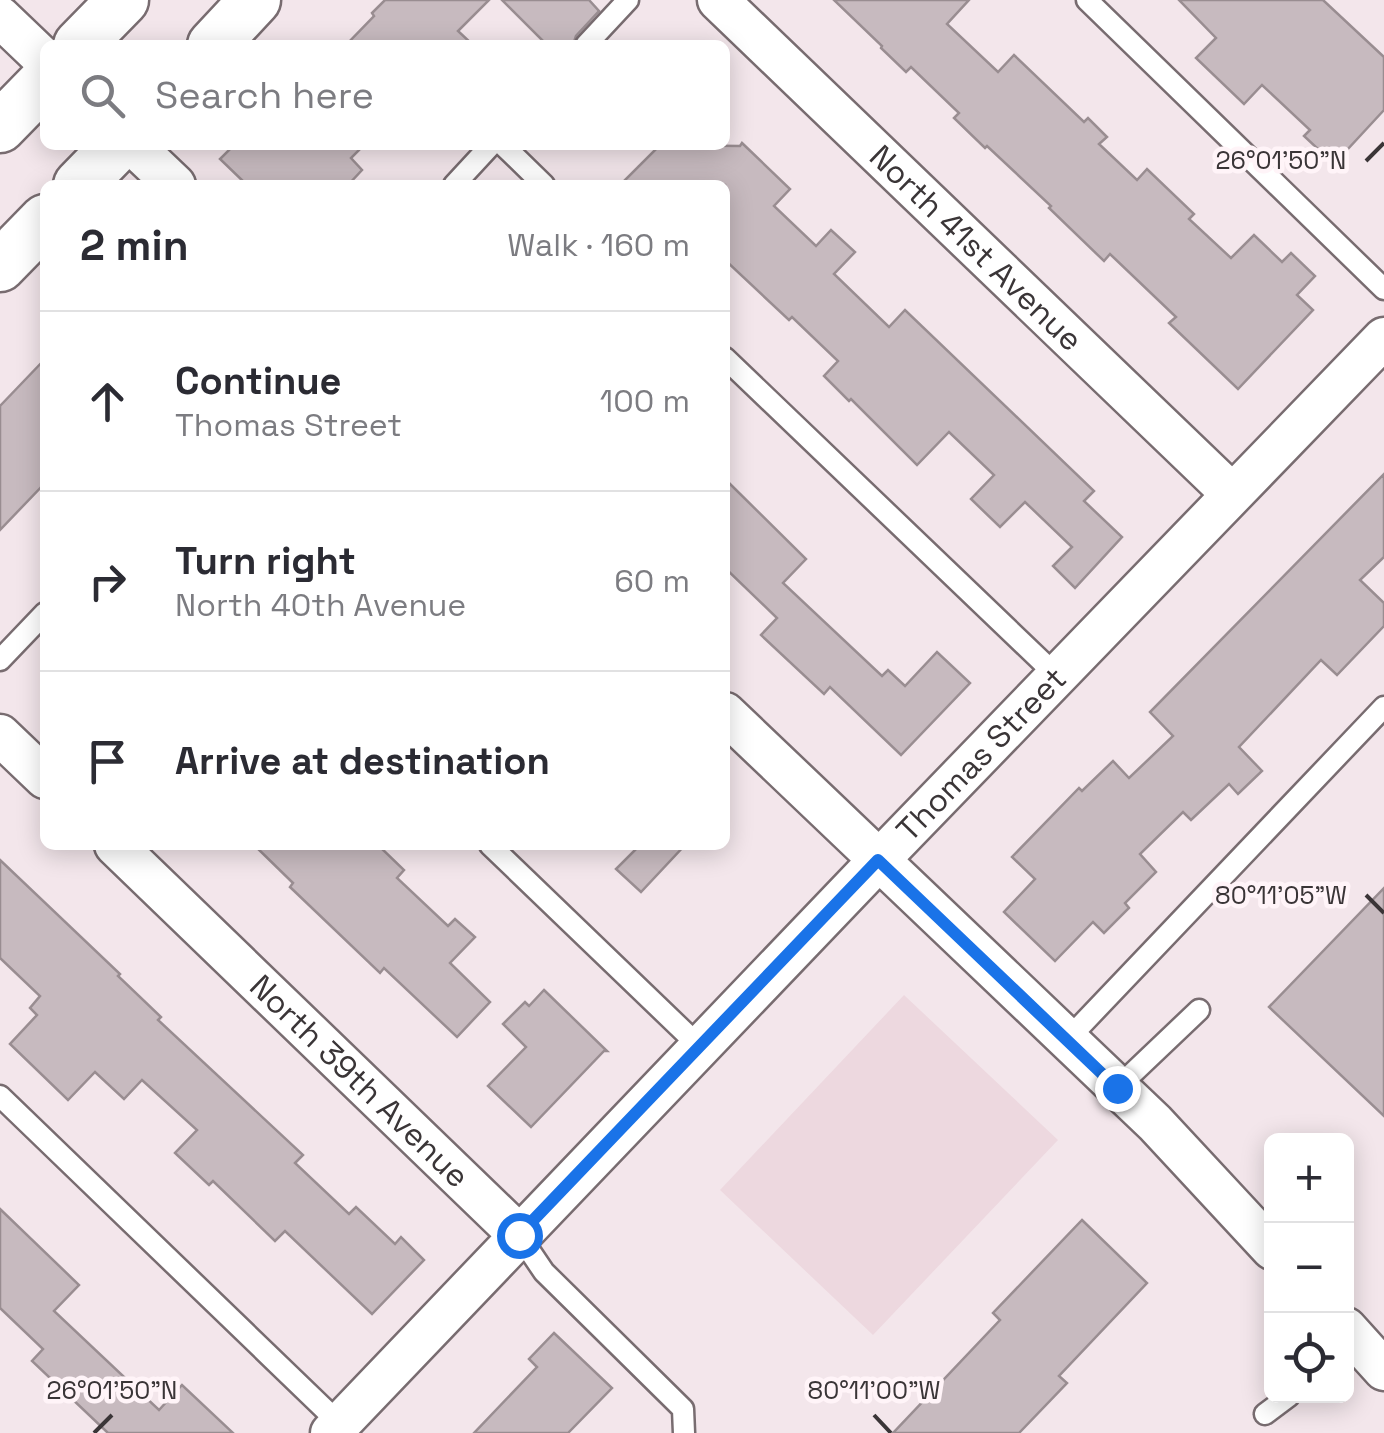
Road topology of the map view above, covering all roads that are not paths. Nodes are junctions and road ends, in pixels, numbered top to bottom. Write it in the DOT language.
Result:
graph roads {
  1 [pos="123,0"];
  2 [pos="256,0"];
  3 [pos="628,0"];
  4 [pos="718,0"];
  5 [pos="1087,0"];
  6 [pos="0,17"];
  7 [pos="85,40"];
  8 [pos="218,40"];
  9 [pos="591,40"];
  10 [pos="40,55"];
  11 [pos="40,85"];
  12 [pos="0,128"];
  13 [pos="113,150"];
  14 [pos="138,150"];
  15 [pos="487,150"];
  16 [pos="507,150"];
  17 [pos="83,180"];
  18 [pos="170,180"];
  19 [pos="459,180"];
  20 [pos="539,180"];
  21 [pos="40,225"];
  22 [pos="0,266"];
  23 [pos="1384,288"];
  24 [pos="1384,338"];
  25 [pos="730,363"];
  26 [pos="1232,494"];
  27 [pos="40,618"];
  28 [pos="0,660"];
  29 [pos="1057,676"];
  30 [pos="1384,708"];
  31 [pos="730,718"];
  32 [pos="0,734"];
  33 [pos="40,773"];
  34 [pos="120,850"];
  35 [pos="495,850"];
  36 [pos="878,860"];
  37 [pos="1199,1010"];
  38 [pos="1067,1040"];
  39 [pos="700,1047"];
  40 [pos="1117,1088"];
  41 [pos="0,1096"];
  42 [pos="519,1235"];
  43 [pos="1264,1239"];
  44 [pos="1280,1403"];
  45 [pos="1265,1414"];
  46 [pos="336,1428"];
  47 [pos="684,1433"];
  1 -- 7 [label="street"];
  2 -- 8 [label="street"];
  3 -- 9 [label="lane"];
  4 -- 26 [label="street, North 41st Avenue"];
  5 -- 23 [label="lane"];
  6 -- 10 [label="street"];
  11 -- 12 [label="street"];
  13 -- 17 [label="street"];
  14 -- 18 [label="street"];
  15 -- 19 [label="lane"];
  16 -- 20 [label="lane"];
  21 -- 22 [label="street"];
  24 -- 26 [label="street, Thomas Street"];
  25 -- 29 [label="lane"];
  26 -- 29 [label="street, Thomas Street"];
  27 -- 28 [label="lane"];
  29 -- 36 [label="street, Thomas Street"];
  30 -- 38 [label="lane"];
  31 -- 36 [label="street"];
  32 -- 33 [label="street"];
  34 -- 42 [label="street, North 39th Avenue"];
  35 -- 39 [label="lane"];
  36 -- 38 [label="street"];
  36 -- 39 [label="street, Thomas Street"];
  37 -- 40 [label="lane"];
  38 -- 40 [label="street"];
  39 -- 42 [label="street, Thomas Street"];
  40 -- 43 [label="street"];
  41 -- 46 [label="lane"];
  42 -- 46 [label="street, Thomas Street"];
  42 -- 47 [label="lane, North 39th Avenue"];
  44 -- 45 [label="lane"];
}
